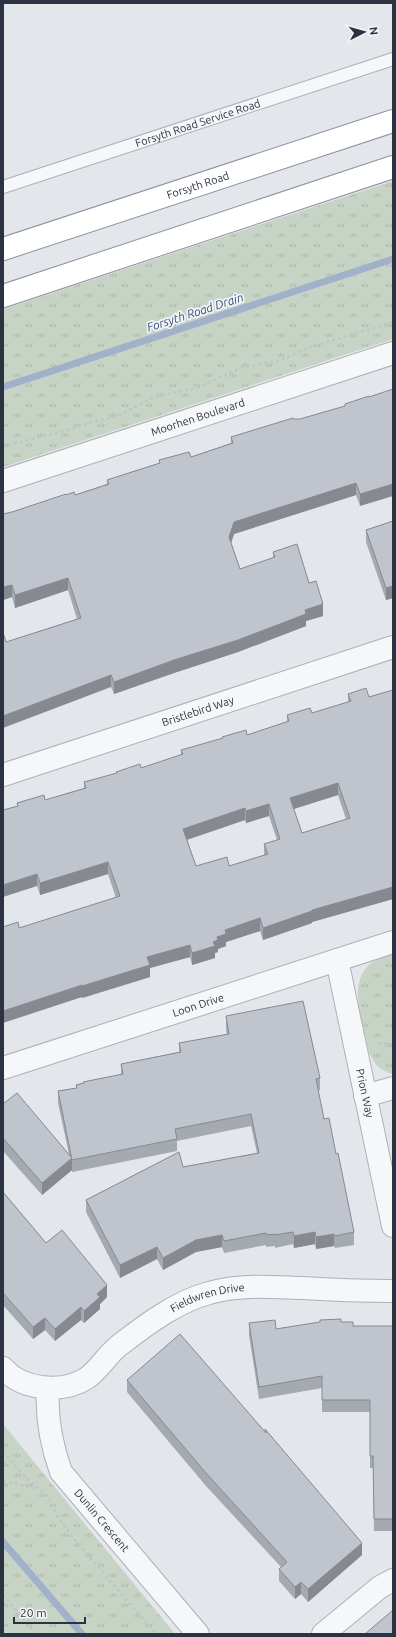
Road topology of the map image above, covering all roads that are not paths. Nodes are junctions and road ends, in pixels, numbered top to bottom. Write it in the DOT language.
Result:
graph roads {
  1 [pos="393,59"];
  2 [pos="393,121"];
  3 [pos="393,167"];
  4 [pos="3,187"];
  5 [pos="3,249"];
  6 [pos="3,296"];
  7 [pos="393,353"];
  8 [pos="3,481"];
  9 [pos="393,647"];
  10 [pos="3,775"];
  11 [pos="393,942"];
  12 [pos="337,960"];
  13 [pos="3,1068"];
  14 [pos="393,1088"];
  15 [pos="365,1096"];
  16 [pos="393,1226"];
  17 [pos="393,1291"];
  18 [pos="3,1368"];
  19 [pos="48,1388"];
  20 [pos="393,1580"];
  21 [pos="198,1634"];
  22 [pos="324,1634"];
  1 -- 4 [label="lane, Forsyth Road Service Road"];
  2 -- 5 [label="highway, Forsyth Road"];
  3 -- 6 [label="highway"];
  7 -- 8 [label="street, Moorhen Boulevard"];
  9 -- 10 [label="street, Bristlebird Way"];
  11 -- 12 [label="street, Loon Drive"];
  12 -- 13 [label="street, Loon Drive"];
  12 -- 15 [label="street, Prion Way"];
  14 -- 15 [label="street"];
  15 -- 16 [label="street, Prion Way"];
  17 -- 19 [label="street, Fieldwren Drive"];
  18 -- 19 [label="street"];
  19 -- 21 [label="street, Dunlin Crescent"];
  20 -- 22 [label="street"];
}
